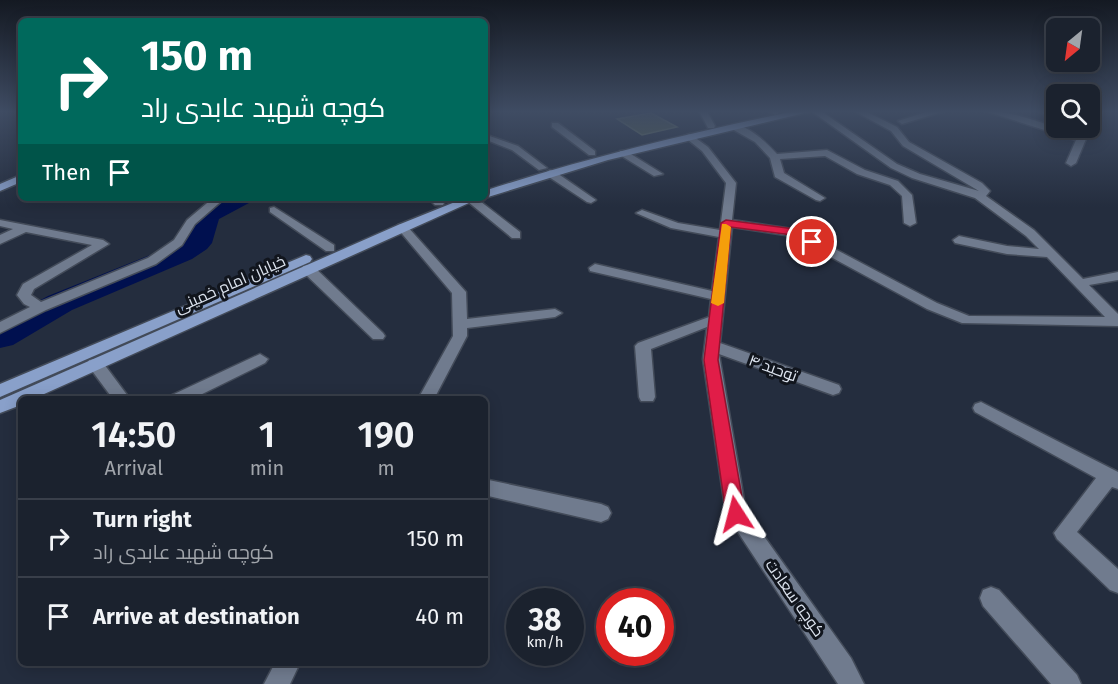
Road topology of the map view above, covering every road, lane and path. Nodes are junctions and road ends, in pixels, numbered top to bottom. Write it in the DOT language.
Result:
graph roads {
  1 [pos="502,143"];
  2 [pos="579,143"];
  3 [pos="636,143"];
  4 [pos="665,143"];
  5 [pos="697,143"];
  6 [pos="761,143"];
  7 [pos="861,143"];
  8 [pos="905,143"];
  9 [pos="1079,143"];
  10 [pos="592,153"];
  11 [pos="623,153"];
  12 [pos="776,157"];
  13 [pos="1071,163"];
  14 [pos="18,170"];
  15 [pos="546,170"];
  16 [pos="658,174"];
  17 [pos="0,179"];
  18 [pos="18,179"];
  19 [pos="488,186"];
  20 [pos="0,188"];
  21 [pos="488,193"];
  22 [pos="979,196"];
  23 [pos="820,198"];
  24 [pos="591,200"];
  25 [pos="216,201"];
  26 [pos="434,201"];
  27 [pos="467,201"];
  28 [pos="481,201"];
  29 [pos="274,210"];
  30 [pos="642,213"];
  31 [pos="0,223"];
  32 [pos="910,223"];
  33 [pos="402,227"];
  34 [pos="24,228"];
  35 [pos="726,228"];
  36 [pos="516,235"];
  37 [pos="0,240"];
  38 [pos="959,240"];
  39 [pos="330,248"];
  40 [pos="1050,254"];
  41 [pos="595,268"];
  42 [pos="308,269"];
  43 [pos="1118,276"];
  44 [pos="1080,284"];
  45 [pos="718,297"];
  46 [pos="41,307"];
  47 [pos="555,313"];
  48 [pos="716,320"];
  49 [pos="1118,322"];
  50 [pos="460,324"];
  51 [pos="0,328"];
  52 [pos="378,336"];
  53 [pos="713,346"];
  54 [pos="260,359"];
  55 [pos="95,364"];
  56 [pos="832,389"];
  57 [pos="0,391"];
  58 [pos="24,396"];
  59 [pos="120,396"];
  60 [pos="184,396"];
  61 [pos="428,396"];
  62 [pos="647,397"];
  63 [pos="18,399"];
  64 [pos="0,407"];
  65 [pos="981,408"];
  66 [pos="1114,479"];
  67 [pos="488,488"];
  68 [pos="601,513"];
  69 [pos="1118,583"];
  70 [pos="991,598"];
  71 [pos="286,666"];
  72 [pos="277,684"];
  73 [pos="851,684"];
  74 [pos="1068,684"];
  1 -- 15 [label="street"];
  2 -- 10 [label="street"];
  3 -- 10 [label="main road, خیابان امام خمینی"];
  4 -- 11 [label="main road, خیابان امام خمینی"];
  5 -- 35 [label="street, کوچه سعادت"];
  6 -- 12 [label="street"];
  7 -- 22 [label="street"];
  8 -- 22 [label="street"];
  9 -- 13 [label="street"];
  10 -- 15 [label="main road, خیابان امام خمینی"];
  11 -- 15 [label="main road, خیابان امام خمینی"];
  11 -- 16 [label="street"];
  12 -- 23 [label="street"];
  12 -- 32 [label="street"];
  14 -- 17 [label="main road"];
  15 -- 19 [label="main road, خیابان امام خمینی"];
  15 -- 21 [label="main road, خیابان امام خمینی"];
  15 -- 24 [label="street"];
  18 -- 20 [label="main road"];
  22 -- 40 [label="street"];
  25 -- 46 [label="street"];
  26 -- 39 [label="main road, خیابان امام خمینی"];
  27 -- 33 [label="main road, خیابان امام خمینی"];
  28 -- 36 [label="street"];
  29 -- 39 [label="street"];
  30 -- 35 [label="street"];
  31 -- 34 [label="street"];
  33 -- 42 [label="main road, خیابان امام خمینی"];
  33 -- 50 [label="street"];
  34 -- 37 [label="street"];
  34 -- 46 [label="street"];
  35 -- 45 [label="street, کوچه سعادت"];
  35 -- 49 [label="street"];
  38 -- 40 [label="street"];
  39 -- 57 [label="main road, خیابان امام خمینی"];
  40 -- 44 [label="street"];
  41 -- 45 [label="street"];
  42 -- 52 [label="street"];
  42 -- 55 [label="main road, خیابان امام خمینی"];
  43 -- 44 [label="street"];
  44 -- 49 [label="street"];
  45 -- 48 [label="street, کوچه سعادت"];
  46 -- 51 [label="street"];
  47 -- 50 [label="street"];
  48 -- 53 [label="street, کوچه سعادت"];
  48 -- 62 [label="street"];
  50 -- 61 [label="street"];
  53 -- 56 [label="street, توحید ۴"];
  53 -- 73 [label="street, کوچه سعادت"];
  54 -- 60 [label="street"];
  55 -- 58 [label="main road, خیابان امام خمینی"];
  55 -- 59 [label="street"];
  63 -- 64 [label="main road, خیابان امام خمینی"];
  65 -- 66 [label="street"];
  66 -- 69 [label="street"];
  67 -- 68 [label="street"];
  70 -- 74 [label="street"];
  71 -- 72 [label="street"];
}
